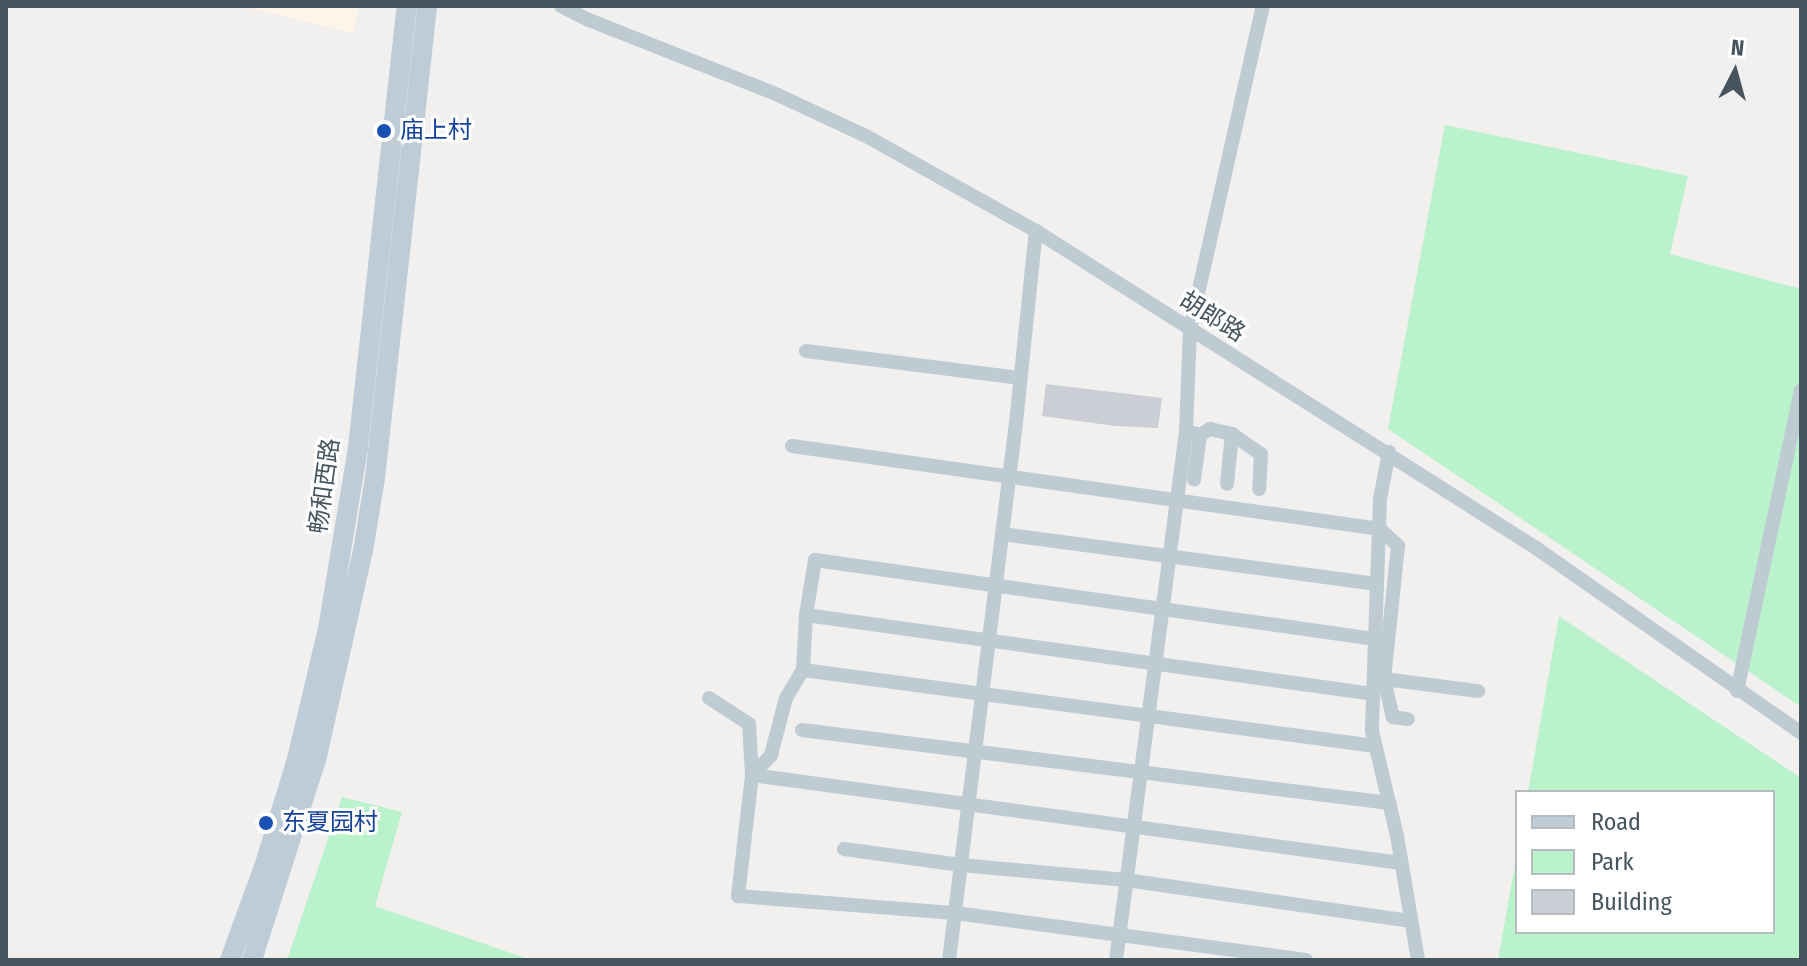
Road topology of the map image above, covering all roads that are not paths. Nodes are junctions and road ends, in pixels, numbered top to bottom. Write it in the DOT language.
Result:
graph roads {
  1 [pos="407,6"];
  2 [pos="427,6"];
  3 [pos="561,6"];
  4 [pos="1263,6"];
  5 [pos="1036,231"];
  6 [pos="1190,329"];
  7 [pos="806,351"];
  8 [pos="1020,378"];
  9 [pos="1801,391"];
  10 [pos="1193,433"];
  11 [pos="1232,434"];
  12 [pos="792,446"];
  13 [pos="1389,452"];
  14 [pos="1009,475"];
  15 [pos="1194,480"];
  16 [pos="1227,484"];
  17 [pos="1259,489"];
  18 [pos="1177,498"];
  19 [pos="1380,529"];
  20 [pos="1002,534"];
  21 [pos="1169,556"];
  22 [pos="1377,584"];
  23 [pos="996,586"];
  24 [pos="1162,609"];
  25 [pos="806,615"];
  26 [pos="1375,639"];
  27 [pos="989,640"];
  28 [pos="1155,664"];
  29 [pos="803,670"];
  30 [pos="1384,679"];
  31 [pos="1478,691"];
  32 [pos="1737,691"];
  33 [pos="983,693"];
  34 [pos="1373,694"];
  35 [pos="709,698"];
  36 [pos="1148,715"];
  37 [pos="1408,719"];
  38 [pos="802,730"];
  39 [pos="1801,733"];
  40 [pos="1375,746"];
  41 [pos="975,751"];
  42 [pos="1141,772"];
  43 [pos="752,775"];
  44 [pos="1389,803"];
  45 [pos="968,807"];
  46 [pos="1133,829"];
  47 [pos="844,849"];
  48 [pos="1401,863"];
  49 [pos="961,865"];
  50 [pos="1126,880"];
  51 [pos="955,913"];
  52 [pos="1411,921"];
  53 [pos="1119,937"];
  54 [pos="230,960"];
  55 [pos="252,960"];
  56 [pos="949,960"];
  57 [pos="1116,960"];
  58 [pos="1306,960"];
  59 [pos="1418,960"];
  1 -- 54 [label="main road, 畅和西路"];
  2 -- 55 [label="main road, 畅和西路"];
  3 -- 5 [label="street, 胡郎路"];
  4 -- 6 [label="street"];
  5 -- 6 [label="street, 胡郎路"];
  5 -- 8 [label="street"];
  6 -- 10 [label="street"];
  6 -- 13 [label="street, 胡郎路"];
  7 -- 8 [label="street"];
  8 -- 14 [label="street"];
  9 -- 32 [label="street"];
  10 -- 11 [label="street"];
  10 -- 15 [label="street"];
  10 -- 18 [label="street"];
  11 -- 16 [label="street"];
  11 -- 17 [label="street"];
  12 -- 14 [label="street"];
  13 -- 19 [label="street"];
  13 -- 32 [label="street, 胡郎路"];
  14 -- 18 [label="street"];
  14 -- 20 [label="street"];
  18 -- 19 [label="street"];
  18 -- 21 [label="street"];
  19 -- 22 [label="street"];
  19 -- 30 [label="street"];
  20 -- 21 [label="street"];
  20 -- 23 [label="street"];
  21 -- 22 [label="street"];
  21 -- 24 [label="street"];
  22 -- 26 [label="street"];
  23 -- 24 [label="street"];
  23 -- 25 [label="street"];
  23 -- 27 [label="street"];
  24 -- 26 [label="street"];
  24 -- 28 [label="street"];
  25 -- 27 [label="street"];
  25 -- 29 [label="street"];
  26 -- 34 [label="street"];
  27 -- 28 [label="street"];
  27 -- 33 [label="street"];
  28 -- 34 [label="street"];
  28 -- 36 [label="street"];
  29 -- 33 [label="street"];
  29 -- 43 [label="street"];
  30 -- 31 [label="street"];
  30 -- 37 [label="street"];
  32 -- 39 [label="street, 胡郎路"];
  33 -- 36 [label="street"];
  33 -- 41 [label="street"];
  34 -- 40 [label="street"];
  35 -- 43 [label="street"];
  36 -- 40 [label="street"];
  36 -- 42 [label="street"];
  38 -- 41 [label="street"];
  40 -- 44 [label="street"];
  41 -- 42 [label="street"];
  41 -- 45 [label="street"];
  42 -- 44 [label="street"];
  42 -- 46 [label="street"];
  43 -- 45 [label="street"];
  43 -- 51 [label="street"];
  44 -- 48 [label="street"];
  45 -- 46 [label="street"];
  45 -- 49 [label="street"];
  46 -- 48 [label="street"];
  46 -- 50 [label="street"];
  47 -- 49 [label="street"];
  48 -- 52 [label="street"];
  49 -- 50 [label="street"];
  49 -- 51 [label="street"];
  50 -- 52 [label="street"];
  50 -- 53 [label="street"];
  51 -- 53 [label="street"];
  51 -- 56 [label="street"];
  52 -- 59 [label="street"];
  53 -- 57 [label="street"];
  53 -- 58 [label="street"];
}
